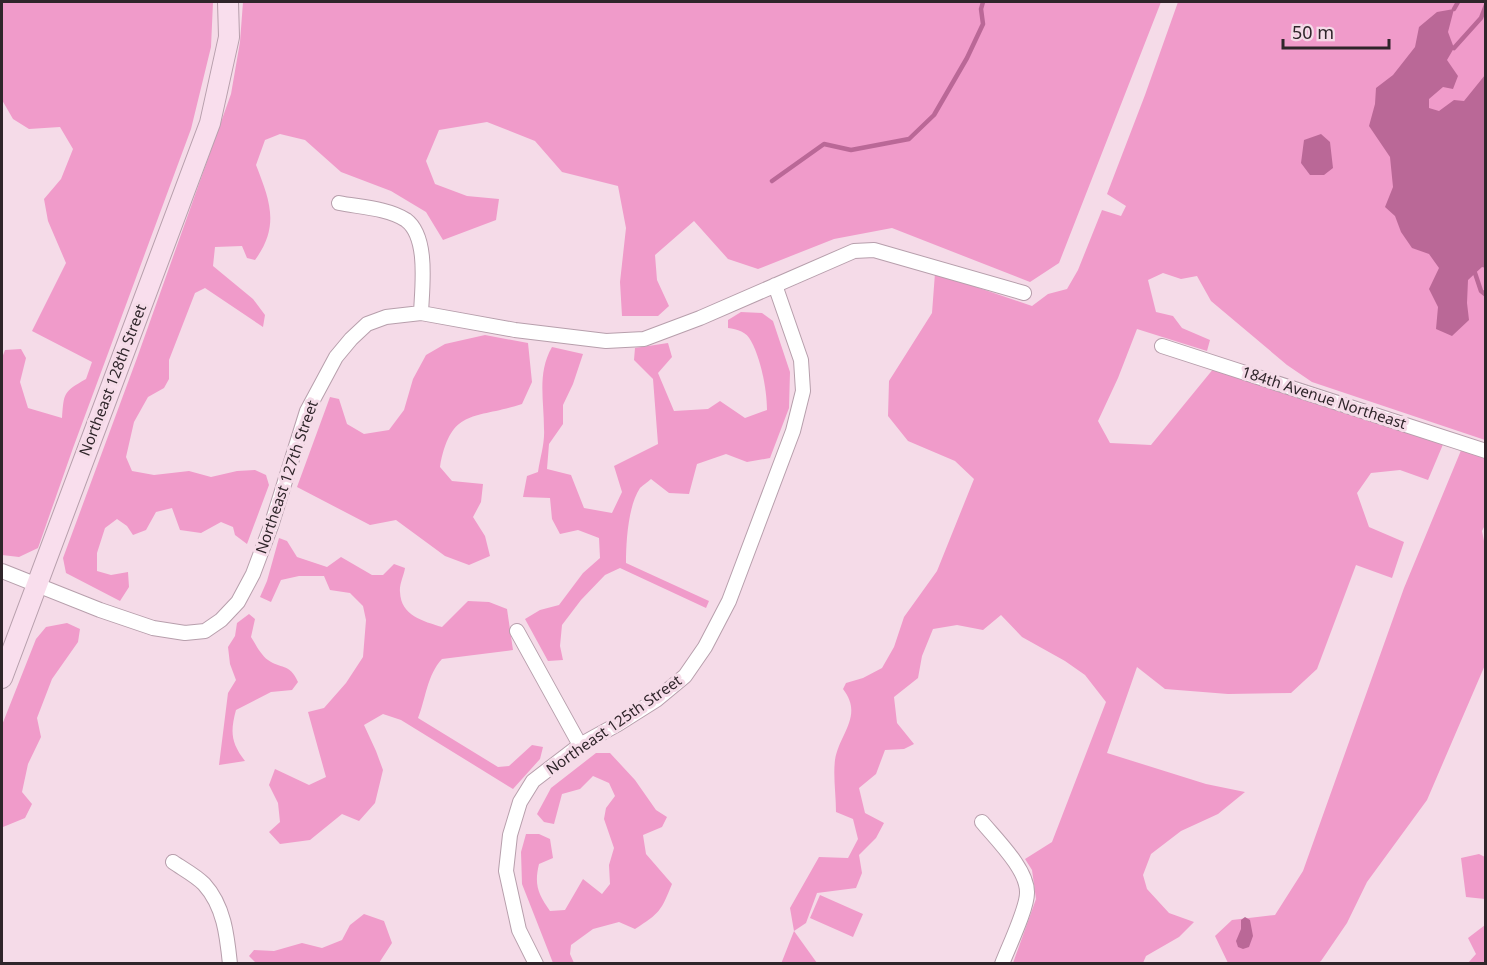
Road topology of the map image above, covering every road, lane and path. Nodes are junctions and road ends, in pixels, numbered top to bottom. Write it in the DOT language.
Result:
graph roads {
  1 [pos="228,2"];
  2 [pos="339,203"];
  3 [pos="775,285"];
  4 [pos="1024,292"];
  5 [pos="421,313"];
  6 [pos="1162,346"];
  7 [pos="1485,451"];
  8 [pos="2,571"];
  9 [pos="35,585"];
  10 [pos="518,631"];
  11 [pos="2,678"];
  12 [pos="580,745"];
  13 [pos="982,822"];
  14 [pos="173,861"];
  15 [pos="230,963"];
  16 [pos="536,963"];
  17 [pos="1002,963"];
  1 -- 9 [label="street, Northeast 128th Street"];
  2 -- 5 [label="street"];
  3 -- 4 [label="street"];
  3 -- 5 [label="street, Northeast 127th Street"];
  3 -- 12 [label="street, Northeast 125th Street"];
  5 -- 9 [label="street, Northeast 127th Street"];
  6 -- 7 [label="street, 184th Avenue Northeast"];
  8 -- 9 [label="street"];
  9 -- 11 [label="street, Northeast 128th Street"];
  10 -- 12 [label="street"];
  12 -- 16 [label="street, Northeast 125th Street"];
  13 -- 17 [label="street"];
  14 -- 15 [label="street"];
}
